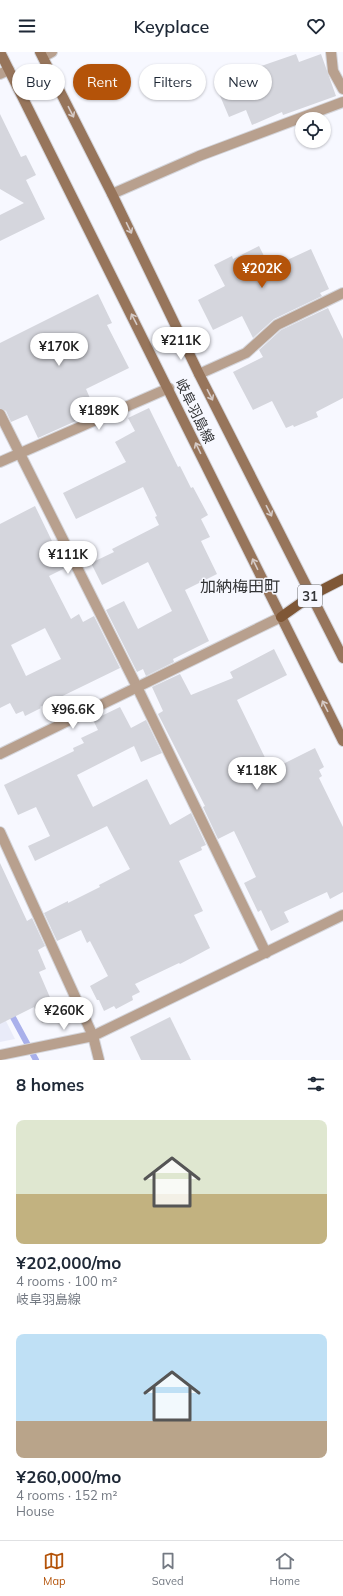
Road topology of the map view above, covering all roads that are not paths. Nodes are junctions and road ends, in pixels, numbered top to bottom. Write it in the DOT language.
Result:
graph roads {
  1 [pos="0,52"];
  2 [pos="331,52"];
  3 [pos="45,54"];
  4 [pos="4,72"];
  5 [pos="343,89"];
  6 [pos="343,102"];
  7 [pos="112,194"];
  8 [pos="343,293"];
  9 [pos="199,374"];
  10 [pos="168,388"];
  11 [pos="0,414"];
  12 [pos="20,454"];
  13 [pos="0,462"];
  14 [pos="343,580"];
  15 [pos="312,595"];
  16 [pos="281,617"];
  17 [pos="343,658"];
  18 [pos="137,687"];
  19 [pos="343,741"];
  20 [pos="0,754"];
  21 [pos="0,832"];
  22 [pos="343,915"];
  23 [pos="266,953"];
  24 [pos="94,1036"];
  25 [pos="0,1055"];
  26 [pos="99,1060"];
  1 -- 4 [label="main road, 岐阜羽島線"];
  2 -- 5 [label="street"];
  3 -- 7 [label="main road, 岐阜羽島線, one-way"];
  10 -- 4 [label="main road, 岐阜羽島線, one-way"];
  6 -- 7 [label="street"];
  7 -- 9 [label="main road, 岐阜羽島線, one-way"];
  8 -- 9 [label="street"];
  9 -- 15 [label="main road, 岐阜羽島線, one-way"];
  10 -- 12 [label="street"];
  16 -- 10 [label="main road, 岐阜羽島線, one-way"];
  11 -- 12 [label="street"];
  12 -- 13 [label="street"];
  12 -- 18 [label="street"];
  14 -- 15 [label="main road, 31"];
  15 -- 16 [label="main road, 31"];
  15 -- 17 [label="main road, 岐阜羽島線"];
  16 -- 18 [label="street"];
  19 -- 16 [label="main road, 岐阜羽島線, one-way"];
  18 -- 20 [label="street"];
  18 -- 23 [label="street"];
  21 -- 24 [label="street"];
  22 -- 23 [label="street"];
  23 -- 24 [label="street"];
  24 -- 25 [label="street"];
  24 -- 26 [label="street"];
}
